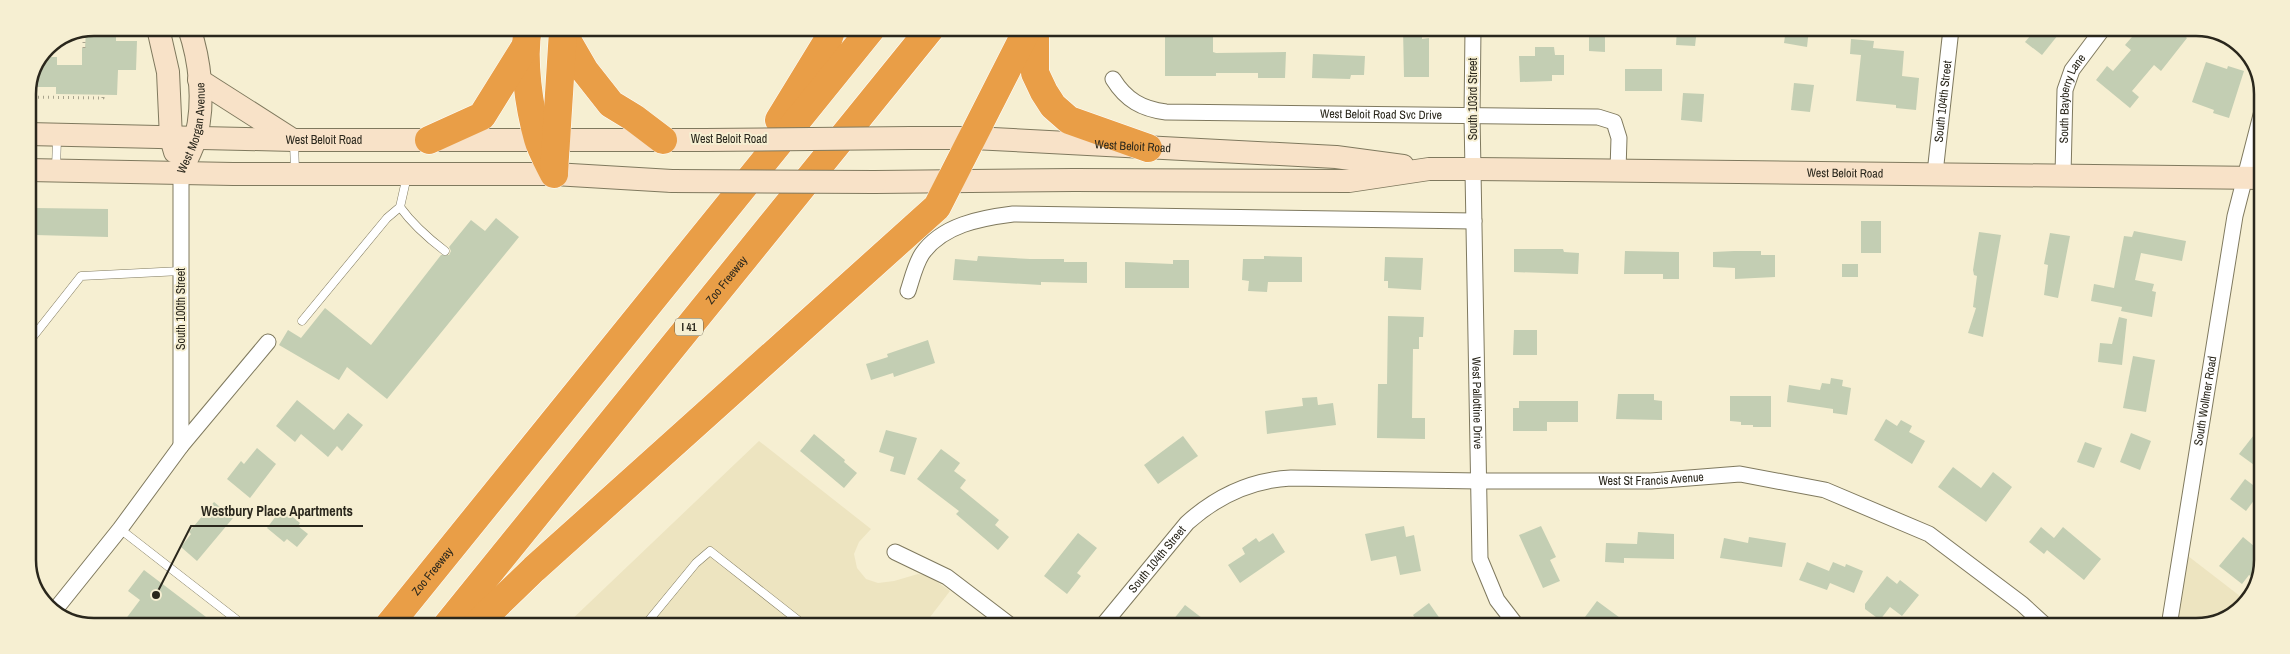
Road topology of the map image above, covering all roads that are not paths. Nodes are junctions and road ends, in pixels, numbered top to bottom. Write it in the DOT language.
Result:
graph roads {
  1 [pos="160,36"];
  2 [pos="191,36"];
  3 [pos="562,36"];
  4 [pos="566,36"];
  5 [pos="829,36"];
  6 [pos="865,36"];
  7 [pos="925,36"];
  8 [pos="1024,36"];
  9 [pos="1035,36"];
  10 [pos="1473,36"];
  11 [pos="1950,36"];
  12 [pos="2098,36"];
  13 [pos="527,38"];
  14 [pos="1113,79"];
  15 [pos="199,80"];
  16 [pos="1472,116"];
  17 [pos="36,134"];
  18 [pos="57,135"];
  19 [pos="171,138"];
  20 [pos="196,138"];
  21 [pos="973,138"];
  22 [pos="547,139"];
  23 [pos="294,140"];
  24 [pos="429,140"];
  25 [pos="663,140"];
  26 [pos="1148,148"];
  27 [pos="1429,169"];
  28 [pos="1474,169"];
  29 [pos="36,170"];
  30 [pos="1618,170"];
  31 [pos="56,171"];
  32 [pos="181,172"];
  33 [pos="295,174"];
  34 [pos="408,174"];
  35 [pos="554,174"];
  36 [pos="1935,174"];
  37 [pos="2063,175"];
  38 [pos="2254,178"];
  39 [pos="951,181"];
  40 [pos="400,207"];
  41 [pos="724,210"];
  42 [pos="1474,221"];
  43 [pos="445,251"];
  44 [pos="181,271"];
  45 [pos="908,290"];
  46 [pos="302,321"];
  47 [pos="36,333"];
  48 [pos="268,342"];
  49 [pos="181,446"];
  50 [pos="1479,481"];
  51 [pos="1217,499"];
  52 [pos="120,529"];
  53 [pos="896,552"];
  54 [pos="59,605"];
  55 [pos="234,618"];
  56 [pos="394,618"];
  57 [pos="453,618"];
  58 [pos="483,618"];
  59 [pos="651,618"];
  60 [pos="795,618"];
  61 [pos="1001,618"];
  62 [pos="1109,618"];
  63 [pos="1512,618"];
  64 [pos="2037,618"];
  65 [pos="2170,618"];
  1 -- 19 [label="main road, West Morgan Avenue"];
  2 -- 15 [label="main road, West Morgan Avenue"];
  3 -- 22 [label="highway"];
  4 -- 25 [label="highway"];
  5 -- 41 [label="highway"];
  6 -- 41 [label="highway, Zoo Freeway"];
  7 -- 57 [label="highway, Zoo Freeway / I 41"];
  8 -- 21 [label="highway"];
  9 -- 26 [label="highway"];
  10 -- 16 [label="street, South 103rd Street"];
  11 -- 36 [label="street, South 104th Street"];
  12 -- 37 [label="street, South Bayberry Lane"];
  13 -- 22 [label="highway"];
  13 -- 24 [label="highway"];
  14 -- 16 [label="street, West Beloit Road Svc Drive"];
  15 -- 20 [label="main road, West Morgan Avenue"];
  15 -- 23 [label="main road"];
  16 -- 28 [label="street, South 103rd Street"];
  16 -- 30 [label="street, West Beloit Road Svc Drive"];
  17 -- 18 [label="main road, West Beloit Road"];
  18 -- 19 [label="main road, West Beloit Road"];
  18 -- 31 [label="lane"];
  19 -- 20 [label="main road, West Beloit Road"];
  19 -- 32 [label="main road, West Morgan Avenue"];
  20 -- 23 [label="main road, West Beloit Road"];
  20 -- 32 [label="main road, West Morgan Avenue"];
  21 -- 25 [label="main road, West Beloit Road, bridge"];
  21 -- 26 [label="main road, West Beloit Road"];
  21 -- 39 [label="highway"];
  22 -- 24 [label="main road, West Beloit Road"];
  22 -- 25 [label="main road, West Beloit Road"];
  22 -- 35 [label="highway"];
  23 -- 24 [label="main road, West Beloit Road"];
  23 -- 33 [label="lane"];
  26 -- 27 [label="main road, West Beloit Road"];
  27 -- 28 [label="main road, West Beloit Road"];
  27 -- 39 [label="main road, West Beloit Road"];
  28 -- 30 [label="main road, West Beloit Road"];
  28 -- 42 [label="street, West Pallottine Drive"];
  29 -- 31 [label="main road, West Beloit Road"];
  30 -- 36 [label="main road, West Beloit Road"];
  31 -- 32 [label="main road, West Beloit Road"];
  32 -- 33 [label="main road, West Beloit Road"];
  32 -- 44 [label="street, South 100th Street"];
  33 -- 34 [label="main road, West Beloit Road"];
  34 -- 35 [label="main road, West Beloit Road"];
  34 -- 40 [label="lane"];
  35 -- 39 [label="main road, West Beloit Road, bridge"];
  36 -- 37 [label="main road, West Beloit Road"];
  37 -- 38 [label="main road, West Beloit Road"];
  38 -- 65 [label="street, South Wollmer Road"];
  39 -- 58 [label="highway"];
  40 -- 43 [label="lane"];
  40 -- 46 [label="lane"];
  41 -- 56 [label="highway, Zoo Freeway"];
  42 -- 45 [label="street"];
  42 -- 50 [label="street, West Pallottine Drive"];
  44 -- 47 [label="lane"];
  44 -- 49 [label="street, South 100th Street"];
  48 -- 49 [label="street"];
  49 -- 52 [label="street"];
  50 -- 51 [label="street, West St Francis Avenue"];
  50 -- 63 [label="street, West Pallottine Drive"];
  50 -- 64 [label="street, West St Francis Avenue"];
  51 -- 62 [label="street, South 104th Street"];
  52 -- 54 [label="street"];
  52 -- 55 [label="lane"];
  53 -- 61 [label="street"];
  59 -- 60 [label="lane"];
}
